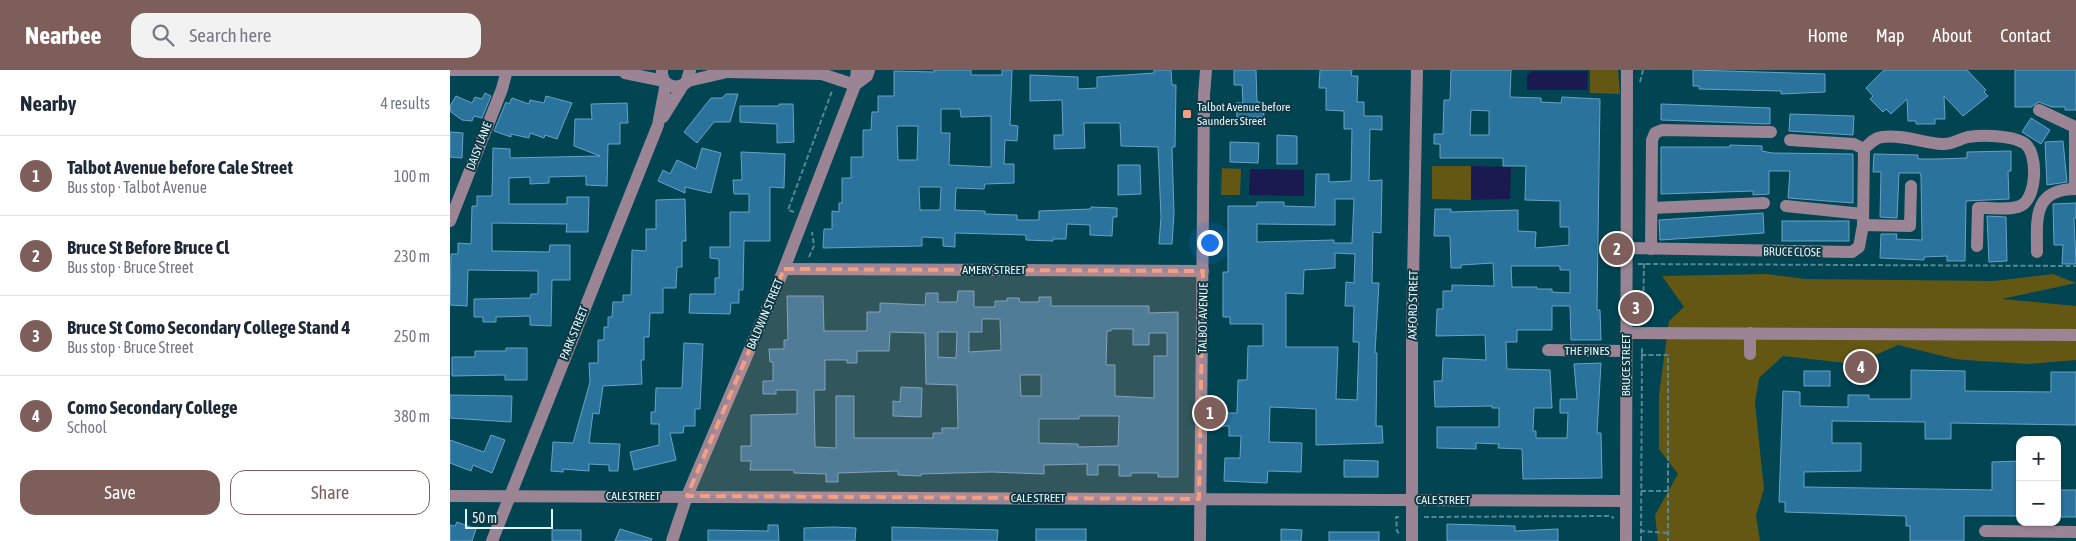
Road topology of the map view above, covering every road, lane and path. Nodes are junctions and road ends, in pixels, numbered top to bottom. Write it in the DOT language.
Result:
graph roads {
  1 [pos="450,70"];
  2 [pos="506,70"];
  3 [pos="540,70"];
  4 [pos="635,70"];
  5 [pos="857,70"];
  6 [pos="869,70"];
  7 [pos="1197,70"];
  8 [pos="1206,70"];
  9 [pos="1417,70"];
  10 [pos="1627,70"];
  11 [pos="719,71"];
  12 [pos="620,72"];
  13 [pos="813,72"];
  14 [pos="664,78"];
  15 [pos="687,78"];
  16 [pos="837,79"];
  17 [pos="855,85"];
  18 [pos="1204,95"];
  19 [pos="2039,110"];
  20 [pos="658,125"];
  21 [pos="2075,127"];
  22 [pos="1771,132"];
  23 [pos="1790,140"];
  24 [pos="1864,149"];
  25 [pos="1911,186"];
  26 [pos="2076,189"];
  27 [pos="1764,203"];
  28 [pos="1786,206"];
  29 [pos="1652,208"];
  30 [pos="805,215"];
  31 [pos="1863,220"];
  32 [pos="450,221"];
  33 [pos="812,230"];
  34 [pos="1977,246"];
  35 [pos="1626,248"];
  36 [pos="1651,249"];
  37 [pos="2037,252"];
  38 [pos="1626,264"];
  39 [pos="1644,264"];
  40 [pos="2076,266"];
  41 [pos="784,270"];
  42 [pos="804,270"];
  43 [pos="1203,271"];
  44 [pos="1626,333"];
  45 [pos="1642,333"];
  46 [pos="1750,333"];
  47 [pos="2076,335"];
  48 [pos="1548,350"];
  49 [pos="1626,351"];
  50 [pos="1750,354"];
  51 [pos="1641,356"];
  52 [pos="1641,491"];
  53 [pos="1668,491"];
  54 [pos="450,496"];
  55 [pos="509,496"];
  56 [pos="687,496"];
  57 [pos="1200,499"];
  58 [pos="1412,500"];
  59 [pos="1626,501"];
  60 [pos="1412,517"];
  61 [pos="1616,519"];
  62 [pos="1640,531"];
  63 [pos="1985,531"];
  64 [pos="1668,532"];
  65 [pos="2076,532"];
  66 [pos="492,541"];
  67 [pos="672,541"];
  68 [pos="1200,541"];
  69 [pos="1404,541"];
  70 [pos="1412,541"];
  71 [pos="1626,541"];
  72 [pos="1640,541"];
  73 [pos="1668,541"];
  1 -- 2 [label="street"];
  2 -- 3 [label="street"];
  2 -- 32 [label="street, DAISY LANE"];
  3 -- 12 [label="street"];
  4 -- 12 [label="street"];
  5 -- 17 [label="street"];
  6 -- 17 [label="street"];
  7 -- 18 [label="street, TALBOT AVENUE"];
  8 -- 18 [label="street, TALBOT AVENUE"];
  9 -- 58 [label="street, AXFORD STREET"];
  10 -- 35 [label="street, BRUCE STREET"];
  11 -- 13 [label="street"];
  11 -- 15 [label="street"];
  12 -- 14 [label="street"];
  13 -- 16 [label="street"];
  14 -- 15 [label="street"];
  14 -- 20 [label="street, PARK STREET"];
  15 -- 20 [label="street, PARK STREET"];
  16 -- 17 [label="street"];
  16 -- 30 [label="path"];
  17 -- 30 [label="street, BALDWIN STREET"];
  18 -- 43 [label="street, TALBOT AVENUE"];
  19 -- 21 [label="street"];
  20 -- 55 [label="street, PARK STREET"];
  21 -- 26 [label="street"];
  22 -- 29 [label="street"];
  23 -- 24 [label="street"];
  24 -- 31 [label="street, BRUCE CLOSE"];
  24 -- 34 [label="street"];
  25 -- 31 [label="street"];
  26 -- 37 [label="street"];
  27 -- 29 [label="street"];
  28 -- 31 [label="street"];
  29 -- 36 [label="street"];
  30 -- 41 [label="street, BALDWIN STREET"];
  31 -- 36 [label="street, BRUCE CLOSE"];
  33 -- 42 [label="path"];
  35 -- 36 [label="street, BRUCE CLOSE"];
  35 -- 38 [label="street, BRUCE STREET"];
  38 -- 39 [label="path"];
  38 -- 44 [label="street, BRUCE STREET"];
  39 -- 40 [label="path"];
  39 -- 45 [label="path"];
  41 -- 42 [label="street, AMERY STREET"];
  41 -- 56 [label="street, BALDWIN STREET"];
  42 -- 43 [label="street, AMERY STREET"];
  43 -- 57 [label="street, TALBOT AVENUE"];
  44 -- 45 [label="street"];
  44 -- 49 [label="street, BRUCE STREET"];
  45 -- 46 [label="street"];
  45 -- 51 [label="path"];
  46 -- 47 [label="street"];
  46 -- 50 [label="street"];
  48 -- 49 [label="street, THE PINES"];
  49 -- 59 [label="street, BRUCE STREET"];
  51 -- 52 [label="path"];
  51 -- 53 [label="path"];
  52 -- 53 [label="path"];
  52 -- 62 [label="path"];
  53 -- 64 [label="path"];
  54 -- 55 [label="street, CALE STREET"];
  55 -- 56 [label="street, CALE STREET"];
  55 -- 66 [label="street, PARK STREET"];
  56 -- 57 [label="street, CALE STREET"];
  56 -- 67 [label="street, BALDWIN STREET"];
  57 -- 58 [label="street, CALE STREET"];
  57 -- 68 [label="street, TALBOT AVENUE"];
  58 -- 59 [label="street, CALE STREET"];
  58 -- 60 [label="street, AXFORD STREET"];
  59 -- 71 [label="street, BRUCE STREET"];
  60 -- 61 [label="path"];
  60 -- 69 [label="path"];
  60 -- 70 [label="street, AXFORD STREET"];
  62 -- 64 [label="path"];
  62 -- 72 [label="path"];
  63 -- 65 [label="street"];
  64 -- 73 [label="path"];
}
